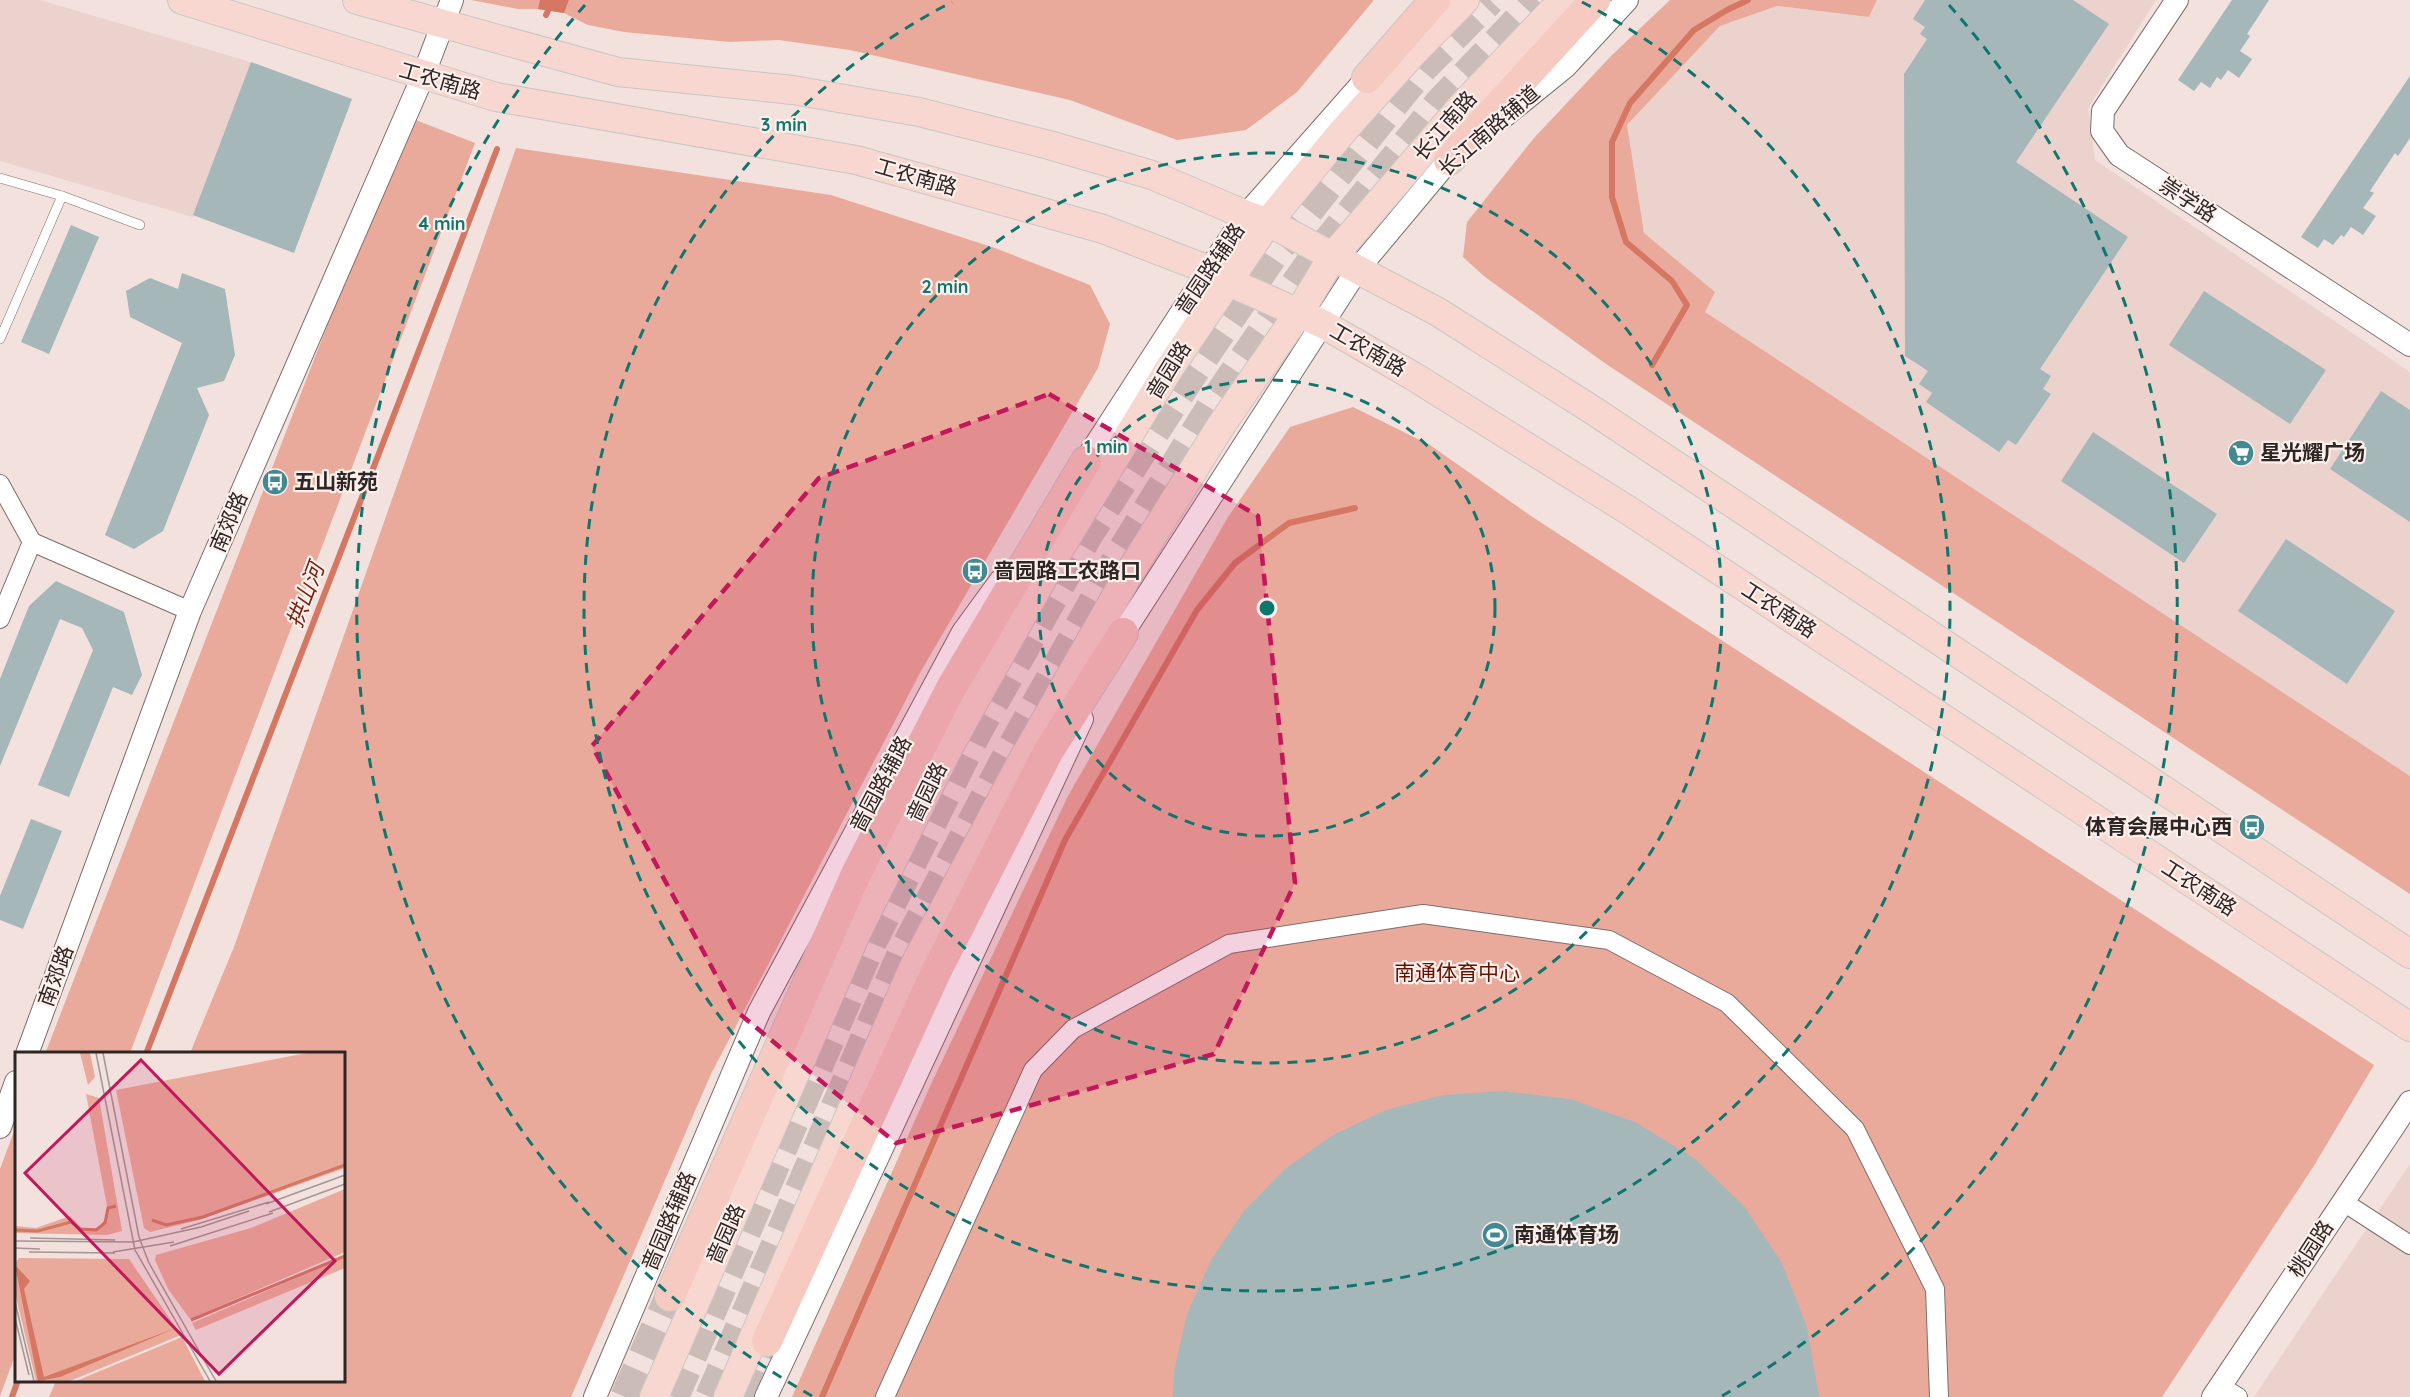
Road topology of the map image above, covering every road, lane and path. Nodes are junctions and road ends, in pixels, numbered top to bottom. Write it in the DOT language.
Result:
graph roads {
  1 [pos="182,0"];
  2 [pos="357,0"];
  3 [pos="1418,0"];
  4 [pos="1435,0"];
  5 [pos="1465,0"];
  6 [pos="1563,0"];
  7 [pos="1595,0"];
  8 [pos="1627,0"];
  9 [pos="2177,0"];
  10 [pos="447,12"];
  11 [pos="423,76"];
  12 [pos="1367,78"];
  13 [pos="1449,160"];
  14 [pos="0,178"];
  15 [pos="62,196"];
  16 [pos="1257,219"];
  17 [pos="140,225"];
  18 [pos="1345,263"];
  19 [pos="1218,276"];
  20 [pos="1311,319"];
  21 [pos="0,339"];
  22 [pos="2410,345"];
  23 [pos="1086,461"];
  24 [pos="0,484"];
  25 [pos="32,542"];
  26 [pos="190,611"];
  27 [pos="0,619"];
  28 [pos="1123,633"];
  29 [pos="2410,954"];
  30 [pos="2410,1027"];
  31 [pos="27,1052"];
  32 [pos="15,1086"];
  33 [pos="2410,1102"];
  34 [pos="0,1127"];
  35 [pos="2342,1201"];
  36 [pos="2410,1245"];
  37 [pos="670,1296"];
  38 [pos="767,1341"];
  39 [pos="2224,1393"];
  40 [pos="595,1397"];
  41 [pos="654,1397"];
  42 [pos="729,1397"];
  43 [pos="766,1397"];
  44 [pos="885,1397"];
  45 [pos="1939,1397"];
  1 -- 11 [label="main road, 工农南路"];
  2 -- 10 [label="main road"];
  3 -- 12 [label="street"];
  4 -- 12 [label="highway"];
  5 -- 16 [label="main road"];
  6 -- 18 [label="main road, 长江南路"];
  7 -- 13 [label="highway"];
  8 -- 13 [label="street, 长江南路辅道"];
  9 -- 22 [label="street, 崇学路"];
  10 -- 11 [label="street, 南郊路"];
  10 -- 16 [label="main road"];
  11 -- 19 [label="main road, 工农南路"];
  11 -- 26 [label="street, 南郊路"];
  12 -- 16 [label="street"];
  13 -- 18 [label="street, 长江南路辅道"];
  14 -- 15 [label="lane"];
  15 -- 17 [label="lane"];
  15 -- 21 [label="lane"];
  16 -- 18 [label="main road"];
  16 -- 19 [label="main road, 啬园路"];
  18 -- 20 [label="main road"];
  18 -- 29 [label="main road"];
  19 -- 20 [label="main road, 工农南路"];
  19 -- 23 [label="street, 啬园路辅路"];
  19 -- 41 [label="main road, 啬园路"];
  20 -- 28 [label="street"];
  20 -- 30 [label="main road, 工农南路"];
  20 -- 42 [label="main road"];
  23 -- 37 [label="highway"];
  23 -- 40 [label="street, 啬园路辅路"];
  24 -- 25 [label="street"];
  25 -- 26 [label="street"];
  25 -- 27 [label="street"];
  26 -- 31 [label="street, 南郊路"];
  28 -- 38 [label="highway"];
  28 -- 43 [label="street"];
  32 -- 34 [label="street"];
  33 -- 35 [label="street, 桃园路"];
  35 -- 36 [label="street"];
  35 -- 39 [label="street, 桃园路"];
  44 -- 45 [label="street"];
}
